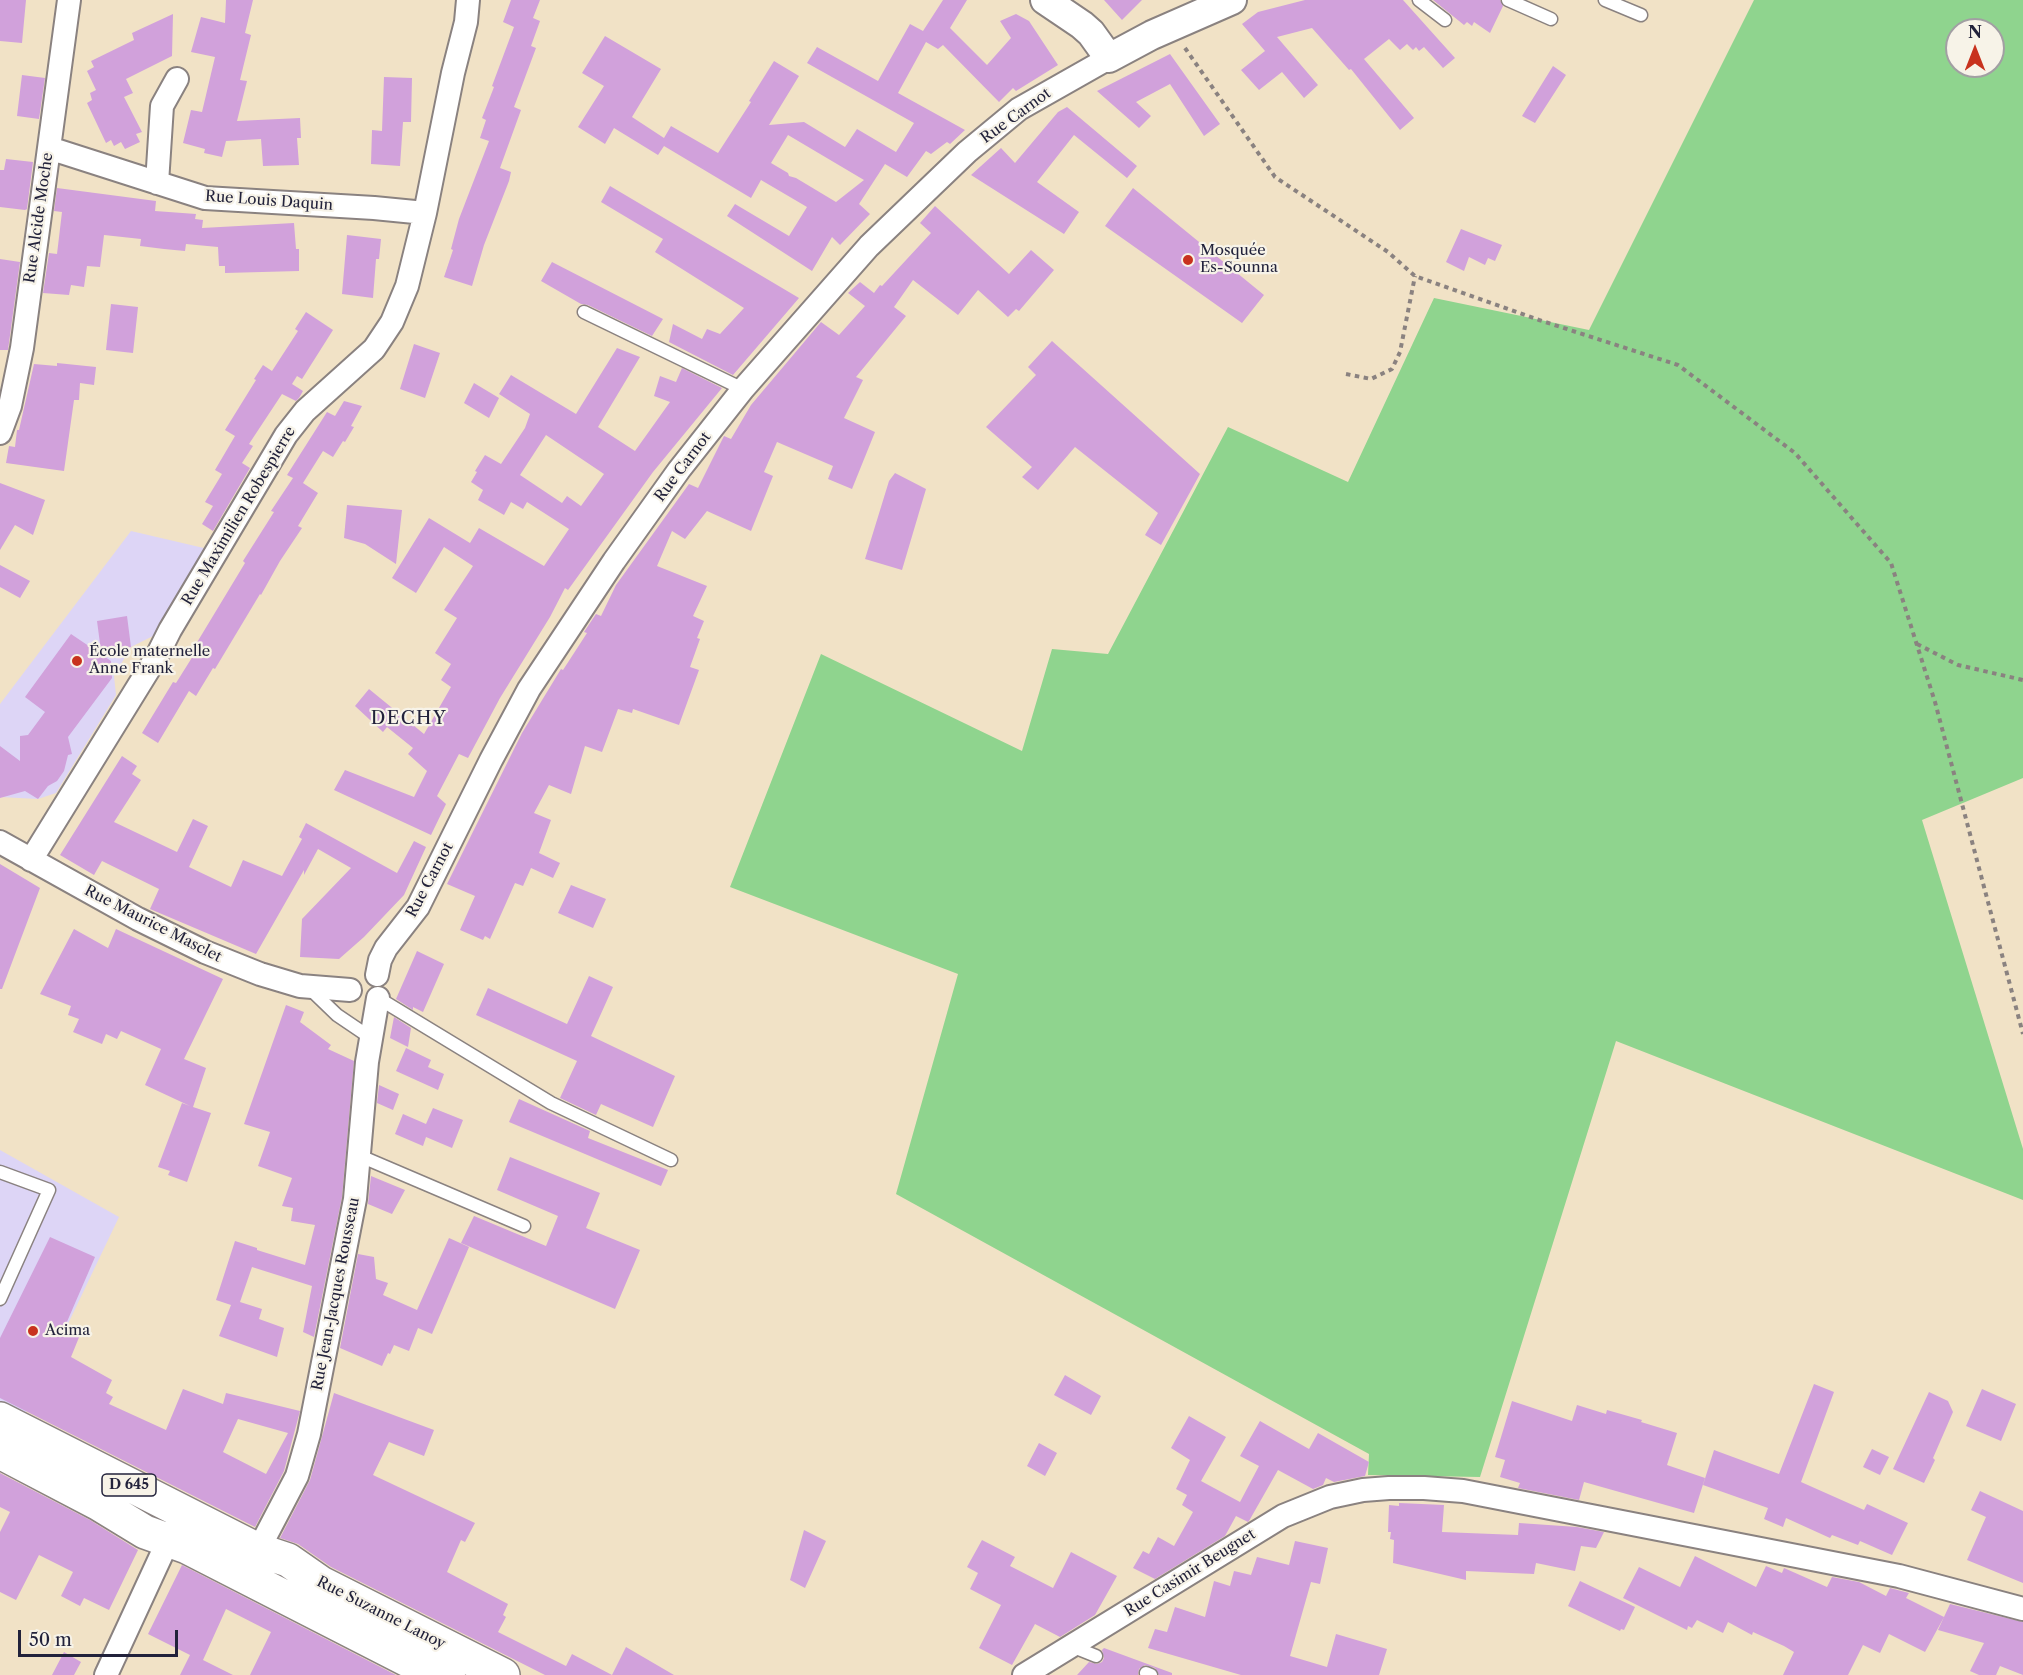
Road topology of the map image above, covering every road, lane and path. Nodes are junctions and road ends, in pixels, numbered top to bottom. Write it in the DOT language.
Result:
graph roads {
  1 [pos="69,0"];
  2 [pos="468,0"];
  3 [pos="1045,0"];
  4 [pos="1232,0"];
  5 [pos="1419,0"];
  6 [pos="1508,0"];
  7 [pos="1605,0"];
  8 [pos="1641,15"];
  9 [pos="1551,19"];
  10 [pos="1445,20"];
  11 [pos="1170,27"];
  12 [pos="1109,58"];
  13 [pos="177,78"];
  14 [pos="49,148"];
  15 [pos="157,183"];
  16 [pos="425,213"];
  17 [pos="1415,276"];
  18 [pos="584,312"];
  19 [pos="1346,374"];
  20 [pos="743,389"];
  21 [pos="0,433"];
  22 [pos="1916,643"];
  23 [pos="2023,680"];
  24 [pos="0,842"];
  25 [pos="31,860"];
  26 [pos="377,975"];
  27 [pos="308,988"];
  28 [pos="350,990"];
  29 [pos="378,998"];
  30 [pos="2023,1034"];
  31 [pos="371,1038"];
  32 [pos="360,1156"];
  33 [pos="672,1160"];
  34 [pos="0,1172"];
  35 [pos="524,1226"];
  36 [pos="0,1299"];
  37 [pos="0,1419"];
  38 [pos="0,1430"];
  39 [pos="0,1441"];
  40 [pos="0,1452"];
  41 [pos="140,1514"];
  42 [pos="171,1526"];
  43 [pos="253,1564"];
  44 [pos="301,1584"];
  45 [pos="2023,1609"];
  46 [pos="1071,1646"];
  47 [pos="1096,1656"];
  48 [pos="106,1675"];
  49 [pos="437,1675"];
  50 [pos="459,1675"];
  51 [pos="482,1675"];
  52 [pos="503,1675"];
  53 [pos="1024,1675"];
  1 -- 14 [label="street, Rue Alcide Moche"];
  2 -- 16 [label="street, Rue Maximilien Robespierre"];
  3 -- 12 [label="street"];
  4 -- 11 [label="street"];
  5 -- 10 [label="lane"];
  6 -- 9 [label="lane"];
  7 -- 8 [label="lane"];
  11 -- 12 [label="street"];
  11 -- 17 [label="path"];
  12 -- 20 [label="street, Rue Carnot"];
  13 -- 15 [label="street"];
  14 -- 15 [label="street, Rue Louis Daquin"];
  14 -- 21 [label="street, Rue Alcide Moche"];
  15 -- 16 [label="street, Rue Louis Daquin"];
  16 -- 25 [label="street, Rue Maximilien Robespierre"];
  17 -- 19 [label="path"];
  17 -- 22 [label="path"];
  18 -- 20 [label="lane"];
  20 -- 26 [label="street, Rue Carnot"];
  22 -- 23 [label="path"];
  22 -- 30 [label="path"];
  24 -- 25 [label="street, Rue Maurice Masclet"];
  25 -- 27 [label="street, Rue Maurice Masclet"];
  26 -- 28 [label="street"];
  26 -- 29 [label="street"];
  27 -- 28 [label="street, Rue Maurice Masclet"];
  27 -- 31 [label="lane"];
  28 -- 29 [label="street"];
  29 -- 31 [label="street, Rue Jean-Jacques Rousseau"];
  29 -- 33 [label="lane"];
  31 -- 32 [label="street, Rue Jean-Jacques Rousseau"];
  32 -- 35 [label="lane"];
  32 -- 43 [label="street, Rue Jean-Jacques Rousseau"];
  34 -- 36 [label="lane"];
  37 -- 42 [label="main road, D 645"];
  38 -- 42 [label="lane"];
  39 -- 41 [label="lane"];
  40 -- 42 [label="main road, D 645"];
  42 -- 43 [label="main road, D 645"];
  42 -- 48 [label="street"];
  43 -- 49 [label="main road, Rue Suzanne Lanoy / D 645"];
  43 -- 50 [label="lane"];
  43 -- 52 [label="main road, Rue Suzanne Lanoy / D 645"];
  44 -- 51 [label="lane"];
  45 -- 46 [label="street, Rue Casimir Beugnet"];
  46 -- 47 [label="lane"];
  46 -- 53 [label="street, Rue Casimir Beugnet"];
}
